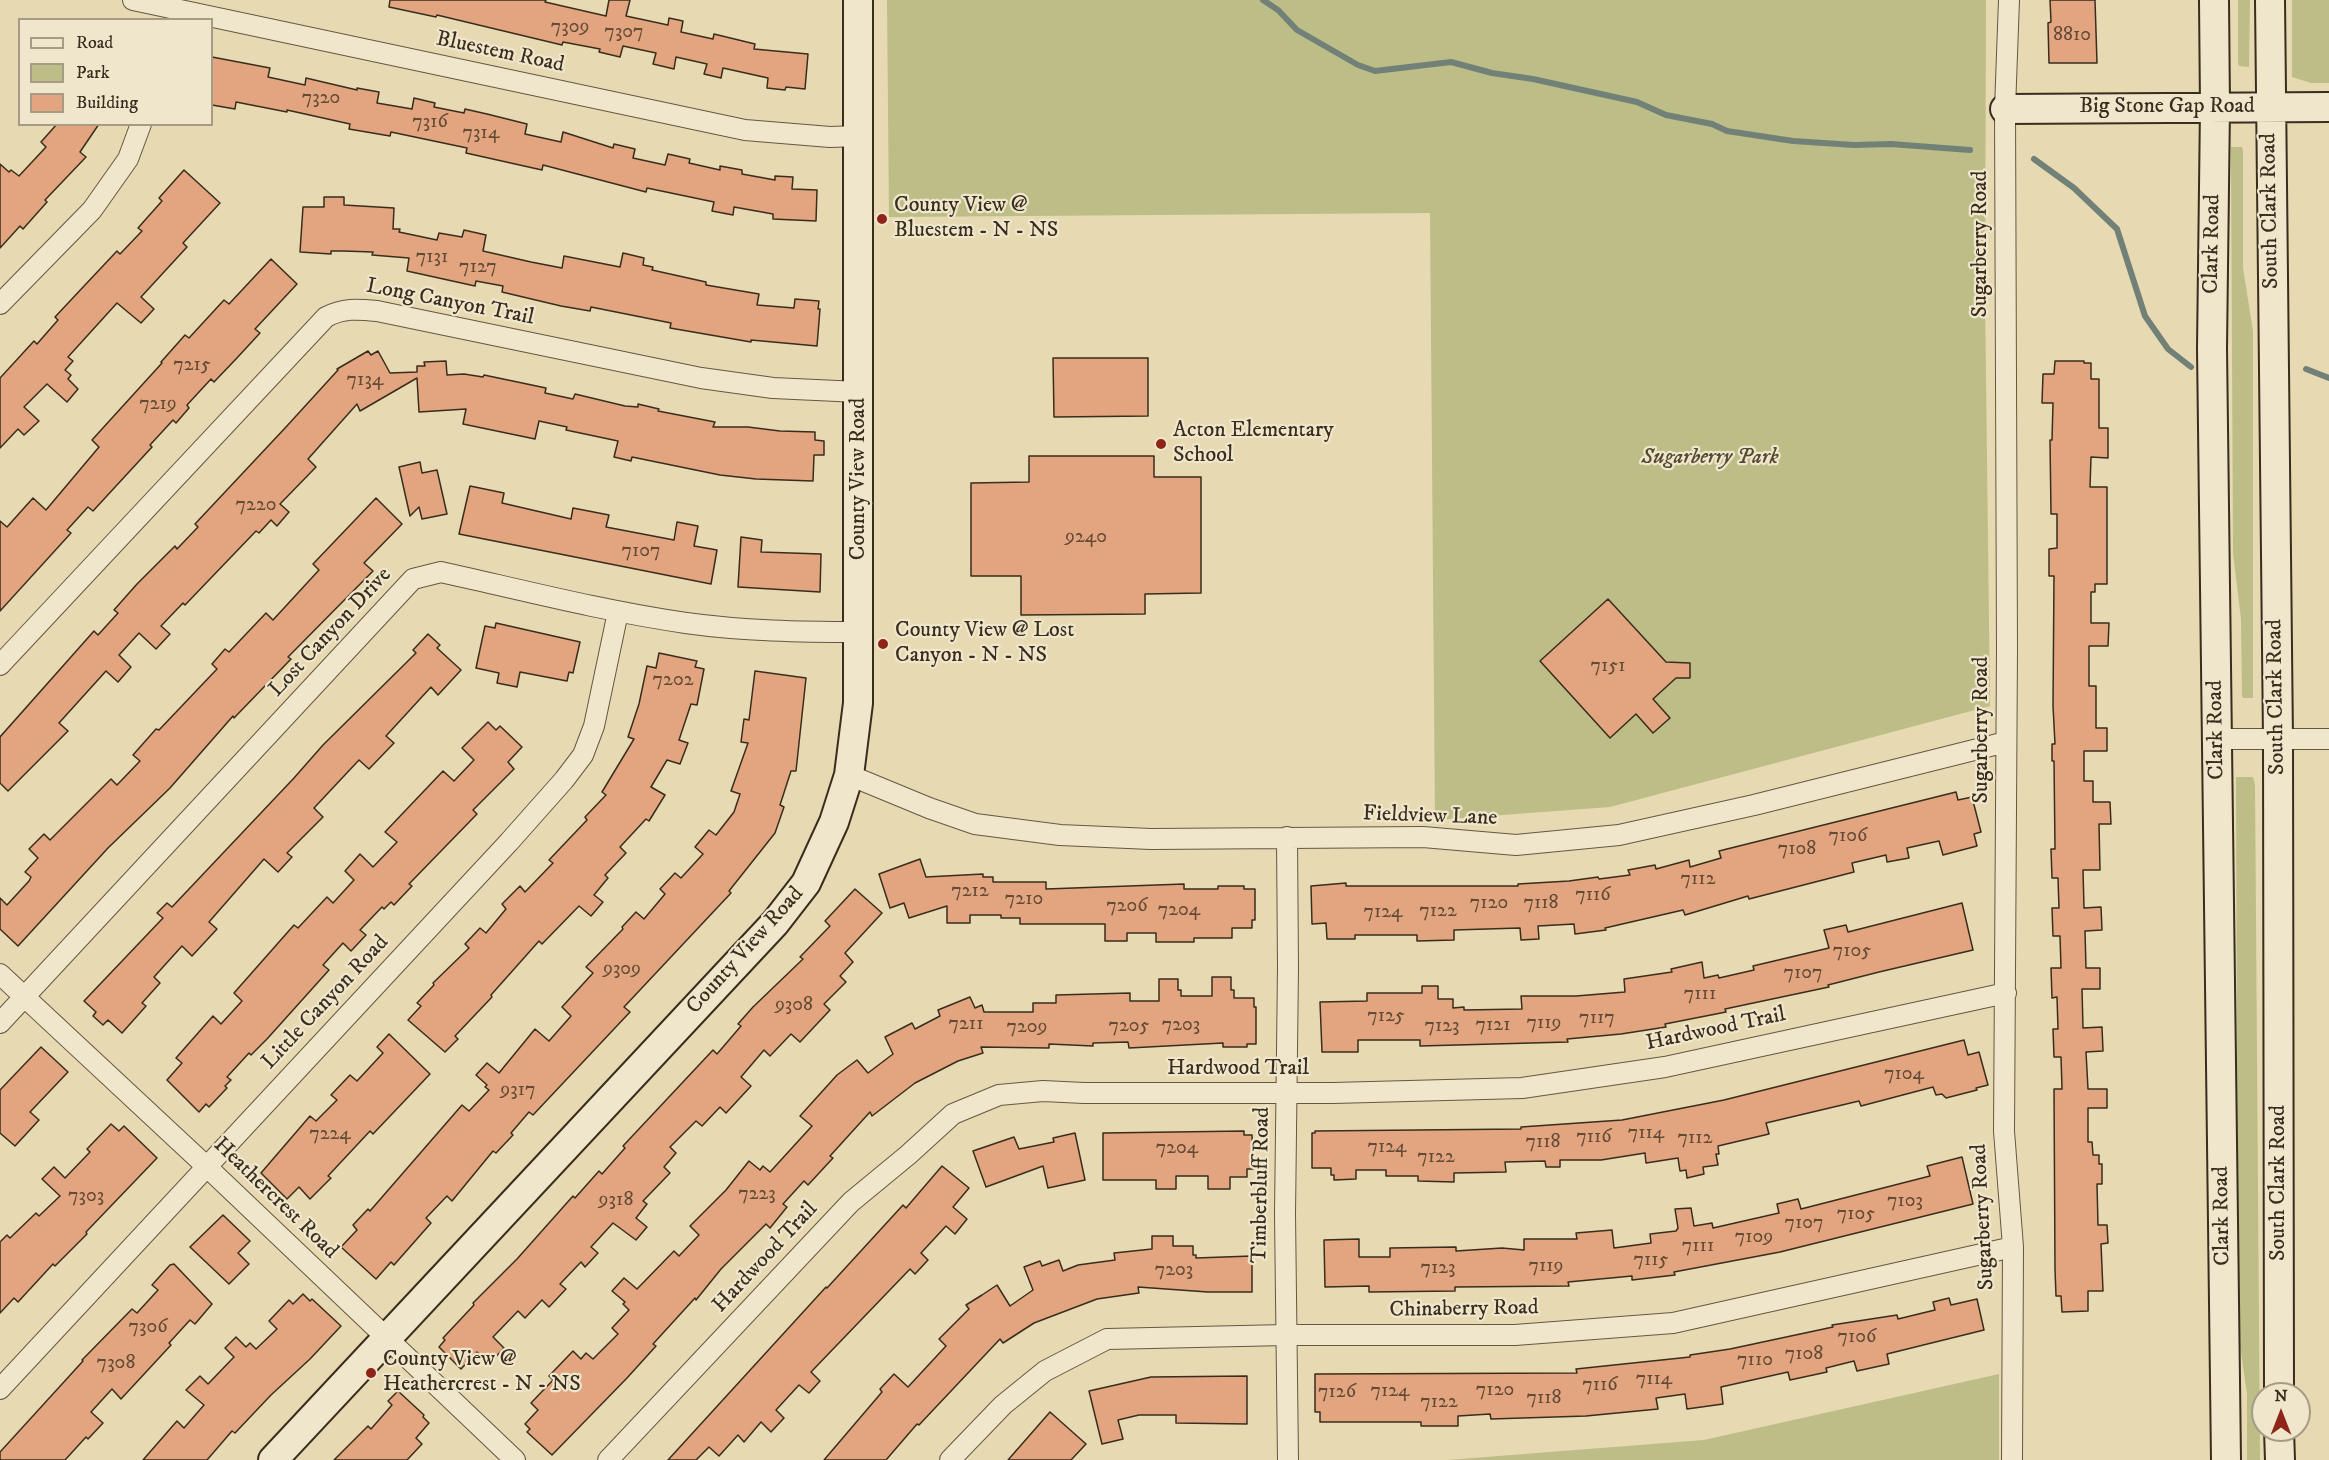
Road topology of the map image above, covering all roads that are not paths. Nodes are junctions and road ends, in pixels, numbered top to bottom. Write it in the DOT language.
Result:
graph roads {
  1 [pos="133,0"];
  2 [pos="858,0"];
  3 [pos="2009,0"];
  4 [pos="2214,0"];
  5 [pos="2270,0"];
  6 [pos="166,13"];
  7 [pos="191,18"];
  8 [pos="213,22"];
  9 [pos="2215,107"];
  10 [pos="2270,107"];
  11 [pos="2329,107"];
  12 [pos="2005,108"];
  13 [pos="140,126"];
  14 [pos="859,136"];
  15 [pos="0,304"];
  16 [pos="859,392"];
  17 [pos="618,612"];
  18 [pos="858,632"];
  19 [pos="0,666"];
  20 [pos="2217,739"];
  21 [pos="2278,739"];
  22 [pos="2329,739"];
  23 [pos="2006,742"];
  24 [pos="849,775"];
  25 [pos="1287,837"];
  26 [pos="0,974"];
  27 [pos="2006,993"];
  28 [pos="23,998"];
  29 [pos="0,1023"];
  30 [pos="1287,1092"];
  31 [pos="206,1166"];
  32 [pos="2013,1246"];
  33 [pos="1286,1335"];
  34 [pos="387,1338"];
  35 [pos="2279,1382"];
  36 [pos="0,1389"];
  37 [pos="2279,1442"];
  38 [pos="273,1460"];
  39 [pos="515,1460"];
  40 [pos="608,1460"];
  41 [pos="950,1460"];
  42 [pos="1288,1460"];
  43 [pos="2012,1460"];
  44 [pos="2226,1460"];
  45 [pos="2280,1460"];
  1 -- 6 [label="street, Bluestem Road"];
  2 -- 14 [label="main road, County View Road"];
  3 -- 12 [label="street, Sugarberry Road"];
  4 -- 9 [label="main road, Clark Road"];
  5 -- 10 [label="main road, South Clark Road"];
  6 -- 7 [label="street, Bluestem Road"];
  8 -- 14 [label="street, Bluestem Road"];
  9 -- 10 [label="main road, Big Stone Gap Road"];
  9 -- 12 [label="main road, Big Stone Gap Road"];
  9 -- 20 [label="main road, Clark Road"];
  10 -- 11 [label="main road, Big Stone Gap Road"];
  10 -- 21 [label="main road, South Clark Road"];
  12 -- 23 [label="street, Sugarberry Road"];
  13 -- 15 [label="street"];
  14 -- 16 [label="main road, County View Road"];
  16 -- 18 [label="main road, County View Road"];
  16 -- 19 [label="street, Long Canyon Trail"];
  17 -- 18 [label="street, Lost Canyon Drive"];
  17 -- 28 [label="street, Lost Canyon Drive"];
  17 -- 31 [label="street, Little Canyon Road"];
  18 -- 24 [label="main road, County View Road"];
  20 -- 21 [label="street"];
  20 -- 44 [label="main road, Clark Road"];
  21 -- 22 [label="street"];
  21 -- 35 [label="main road, South Clark Road"];
  23 -- 25 [label="street, Fieldview Lane"];
  23 -- 27 [label="street, Sugarberry Road"];
  24 -- 25 [label="street, Fieldview Lane"];
  24 -- 34 [label="main road, County View Road"];
  25 -- 30 [label="street, Timberbluff Road"];
  26 -- 28 [label="street, Heathercrest Road"];
  27 -- 30 [label="street, Hardwood Trail"];
  27 -- 32 [label="street, Sugarberry Road"];
  28 -- 29 [label="street, Lost Canyon Drive"];
  28 -- 31 [label="street, Heathercrest Road"];
  30 -- 33 [label="street, Timberbluff Road"];
  30 -- 40 [label="street, Hardwood Trail"];
  31 -- 34 [label="street, Heathercrest Road"];
  31 -- 36 [label="street, Little Canyon Road"];
  32 -- 33 [label="street, Chinaberry Road"];
  32 -- 43 [label="street, Sugarberry Road"];
  33 -- 41 [label="street, Chinaberry Road"];
  33 -- 42 [label="street, Timberbluff Road"];
  34 -- 38 [label="main road, County View Road"];
  34 -- 39 [label="street, Heathercrest Road"];
  37 -- 45 [label="main road"];
}
